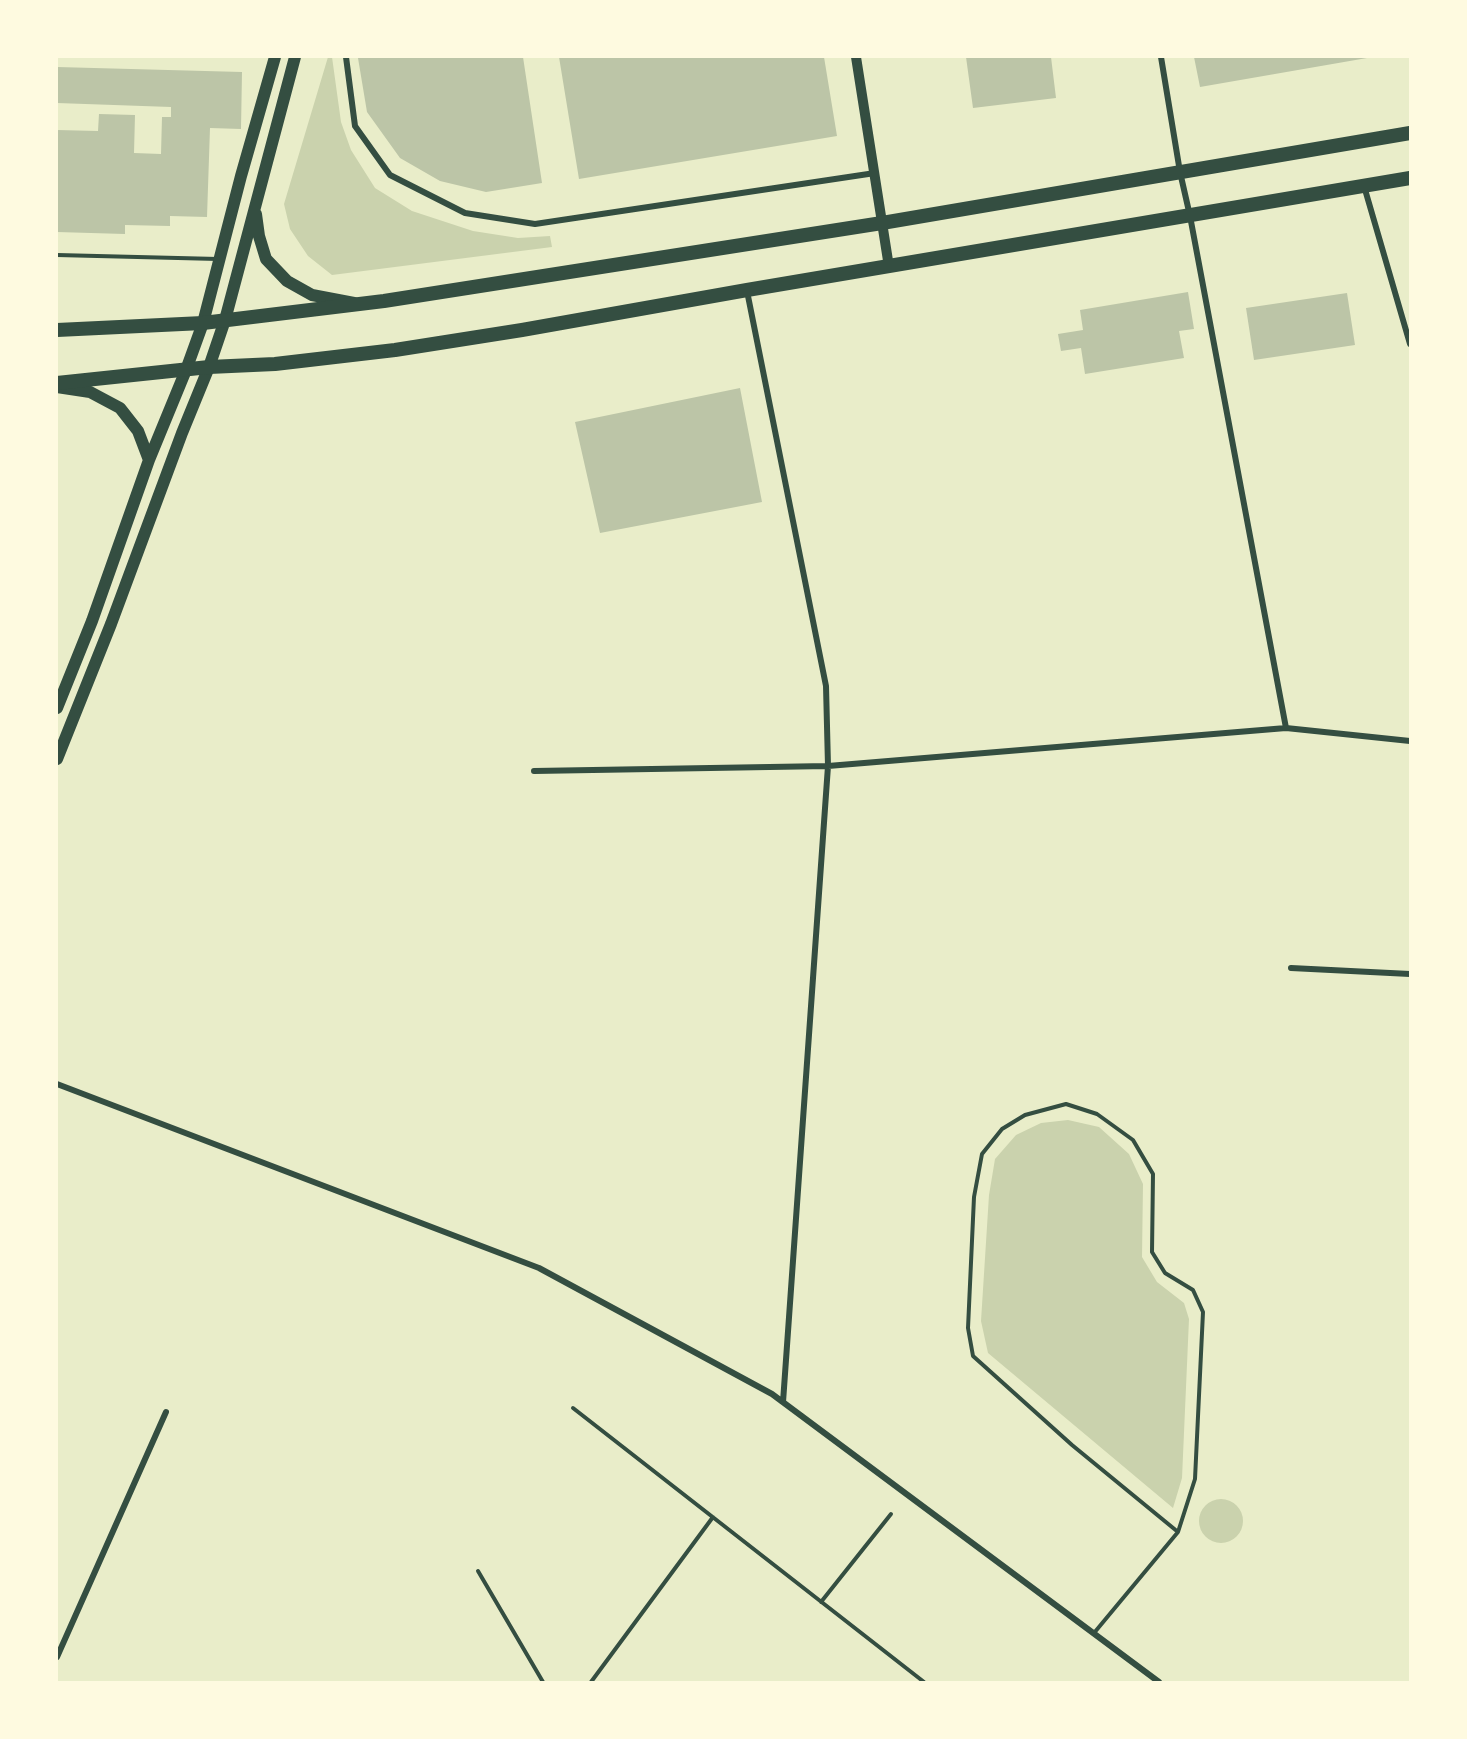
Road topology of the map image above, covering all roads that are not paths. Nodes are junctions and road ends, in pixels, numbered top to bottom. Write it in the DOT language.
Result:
graph roads {
  1 [pos="275,57"];
  2 [pos="295,57"];
  3 [pos="346,57"];
  4 [pos="856,57"];
  5 [pos="1161,57"];
  6 [pos="1410,133"];
  7 [pos="1180,172"];
  8 [pos="874,173"];
  9 [pos="1410,178"];
  10 [pos="1364,186"];
  11 [pos="255,207"];
  12 [pos="1190,216"];
  13 [pos="882,223"];
  14 [pos="57,255"];
  15 [pos="219,259"];
  16 [pos="890,267"];
  17 [pos="747,290"];
  18 [pos="358,304"];
  19 [pos="225,320"];
  20 [pos="203,323"];
  21 [pos="57,330"];
  22 [pos="1410,344"];
  23 [pos="209,367"];
  24 [pos="186,370"];
  25 [pos="57,385"];
  26 [pos="149,460"];
  27 [pos="57,708"];
  28 [pos="1286,728"];
  29 [pos="1410,741"];
  30 [pos="57,759"];
  31 [pos="828,766"];
  32 [pos="534,771"];
  33 [pos="1290,968"];
  34 [pos="1410,974"];
  35 [pos="57,1084"];
  36 [pos="783,1402"];
  37 [pos="573,1408"];
  38 [pos="166,1412"];
  39 [pos="891,1514"];
  40 [pos="713,1517"];
  41 [pos="1178,1532"];
  42 [pos="478,1571"];
  43 [pos="821,1602"];
  44 [pos="1094,1633"];
  45 [pos="57,1657"];
  46 [pos="543,1682"];
  47 [pos="591,1682"];
  48 [pos="924,1682"];
  49 [pos="1159,1682"];
  1 -- 15 [label="main road"];
  2 -- 11 [label="main road"];
  3 -- 8 [label="street"];
  4 -- 8 [label="street"];
  5 -- 7 [label="street"];
  6 -- 7 [label="main road"];
  7 -- 12 [label="street"];
  7 -- 13 [label="main road"];
  8 -- 13 [label="street"];
  9 -- 10 [label="main road"];
  10 -- 12 [label="main road"];
  10 -- 22 [label="street"];
  11 -- 18 [label="main road"];
  11 -- 19 [label="main road"];
  12 -- 16 [label="main road"];
  12 -- 28 [label="street"];
  13 -- 16 [label="street"];
  13 -- 18 [label="main road"];
  14 -- 15 [label="lane"];
  15 -- 20 [label="main road"];
  16 -- 17 [label="main road"];
  17 -- 23 [label="main road"];
  17 -- 31 [label="street"];
  18 -- 19 [label="main road"];
  19 -- 20 [label="main road"];
  19 -- 23 [label="main road"];
  20 -- 21 [label="main road"];
  20 -- 24 [label="main road"];
  23 -- 24 [label="main road"];
  23 -- 30 [label="main road"];
  24 -- 25 [label="main road"];
  24 -- 26 [label="main road"];
  25 -- 26 [label="main road"];
  26 -- 27 [label="main road"];
  28 -- 29 [label="street"];
  28 -- 31 [label="street"];
  31 -- 32 [label="street"];
  31 -- 36 [label="street"];
  33 -- 34 [label="street"];
  35 -- 36 [label="street"];
  36 -- 44 [label="street"];
  37 -- 40 [label="lane"];
  38 -- 45 [label="street"];
  39 -- 43 [label="lane"];
  40 -- 43 [label="lane"];
  40 -- 47 [label="lane"];
  41 -- 41 [label="lane"];
  41 -- 44 [label="lane"];
  42 -- 46 [label="lane"];
  43 -- 48 [label="lane"];
  44 -- 49 [label="street"];
}
